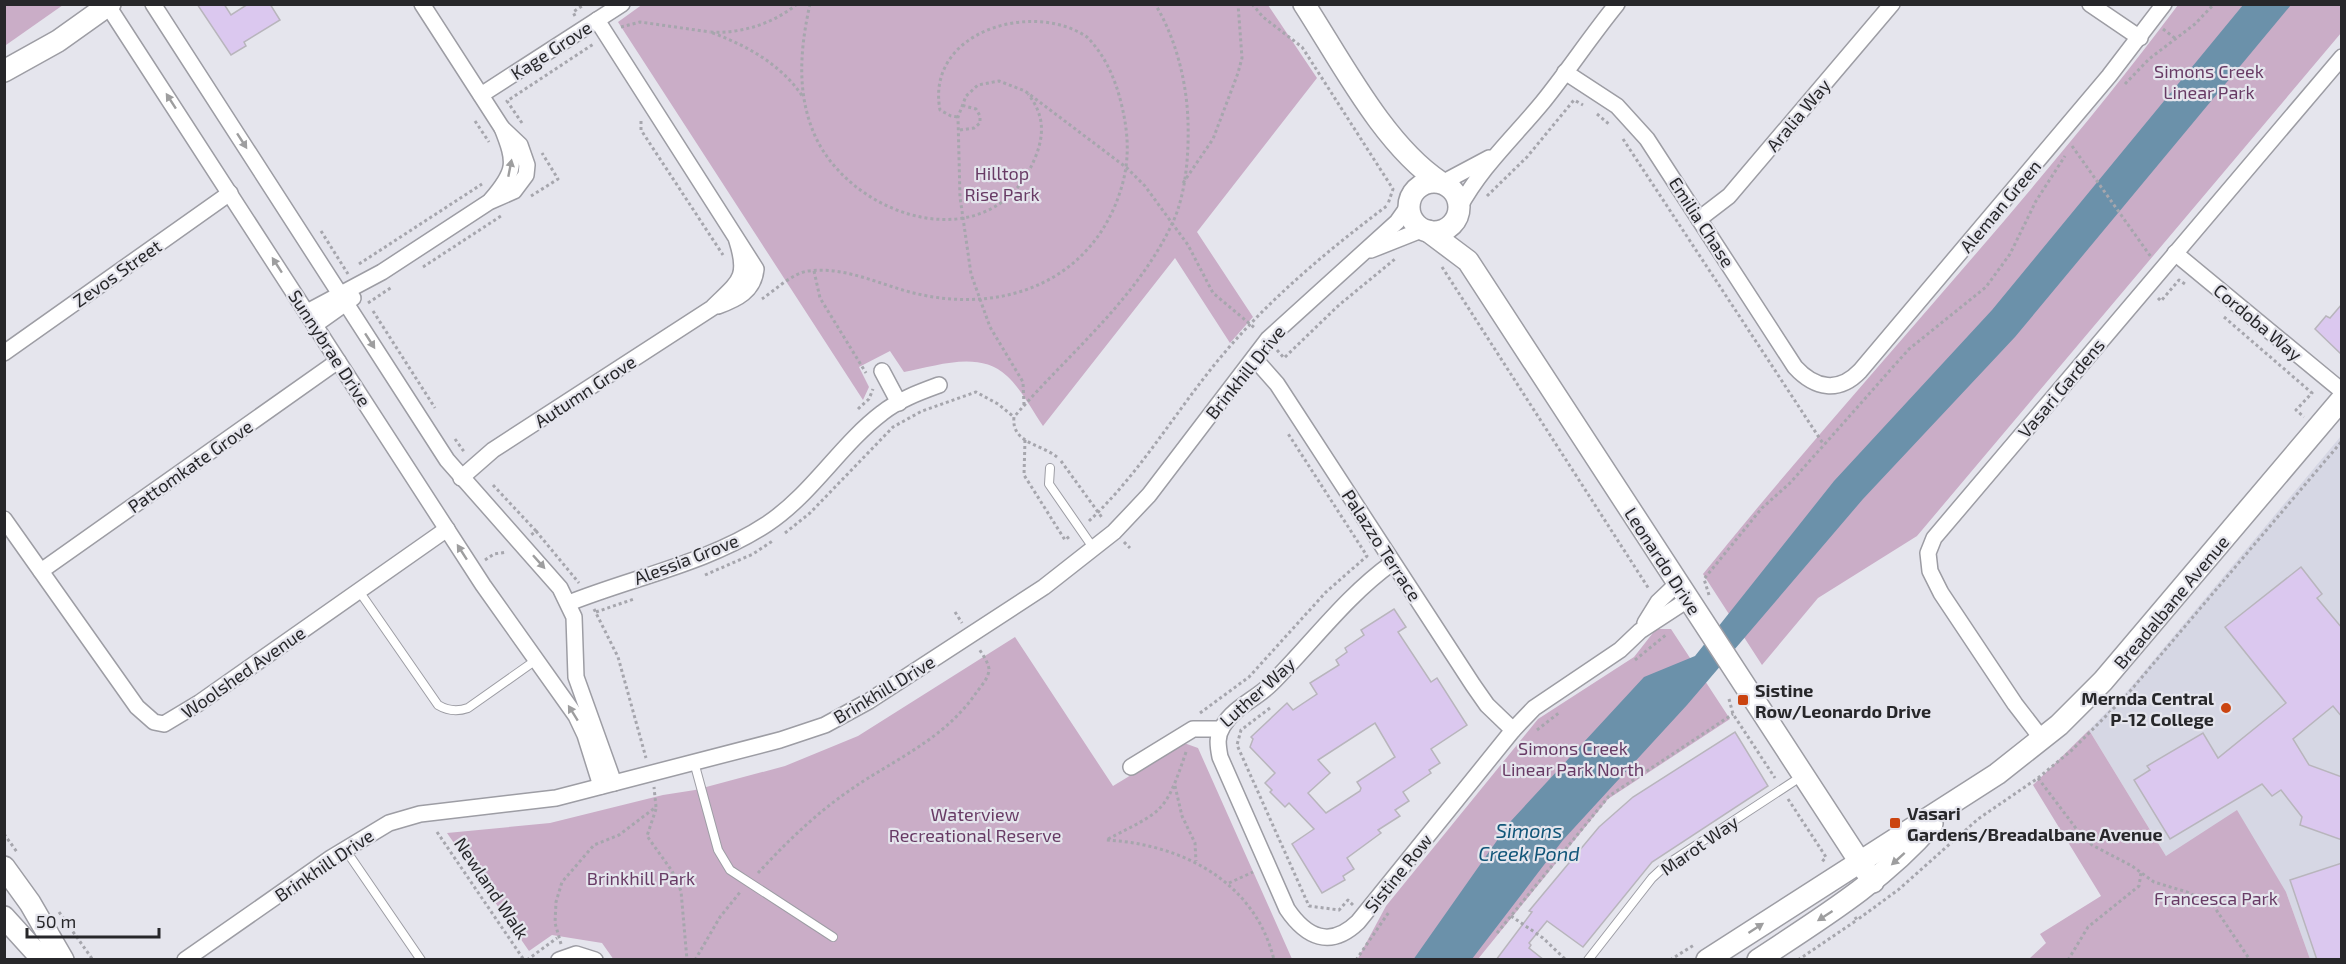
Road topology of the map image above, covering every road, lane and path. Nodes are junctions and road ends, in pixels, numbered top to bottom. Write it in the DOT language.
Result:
graph roads {
  1 [pos="153,4"];
  2 [pos="422,4"];
  3 [pos="585,4"];
  4 [pos="622,4"];
  5 [pos="797,4"];
  6 [pos="810,4"];
  7 [pos="1155,4"];
  8 [pos="1238,4"];
  9 [pos="1252,4"];
  10 [pos="1304,4"];
  11 [pos="1892,4"];
  12 [pos="2090,4"];
  13 [pos="2164,4"];
  14 [pos="2214,4"];
  15 [pos="109,5"];
  16 [pos="1612,6"];
  17 [pos="1058,19"];
  18 [pos="597,20"];
  19 [pos="980,27"];
  20 [pos="584,28"];
  21 [pos="2140,38"];
  22 [pos="594,45"];
  23 [pos="2342,57"];
  24 [pos="4,71"];
  25 [pos="1565,72"];
  26 [pos="1025,91"];
  27 [pos="2119,91"];
  28 [pos="481,95"];
  29 [pos="804,99"];
  30 [pos="961,105"];
  31 [pos="1587,107"];
  32 [pos="635,111"];
  33 [pos="1594,112"];
  34 [pos="958,117"];
  35 [pos="475,121"];
  36 [pos="1614,129"];
  37 [pos="960,130"];
  38 [pos="1620,135"];
  39 [pos="1395,143"];
  40 [pos="494,151"];
  41 [pos="1494,155"];
  42 [pos="1127,168"];
  43 [pos="489,180"];
  44 [pos="1441,182"];
  45 [pos="1183,184"];
  46 [pos="230,193"];
  47 [pos="1482,200"];
  48 [pos="1388,205"];
  49 [pos="1459,209"];
  50 [pos="1405,210"];
  51 [pos="1699,219"];
  52 [pos="962,220"];
  53 [pos="1173,222"];
  54 [pos="1426,230"];
  55 [pos="2175,253"];
  56 [pos="1363,254"];
  57 [pos="1399,257"];
  58 [pos="1438,261"];
  59 [pos="1468,261"];
  60 [pos="2148,265"];
  61 [pos="357,266"];
  62 [pos="814,271"];
  63 [pos="743,286"];
  64 [pos="2188,287"];
  65 [pos="2146,288"];
  66 [pos="342,299"];
  67 [pos="979,300"];
  68 [pos="2216,310"];
  69 [pos="373,311"];
  70 [pos="311,319"];
  71 [pos="1250,324"];
  72 [pos="1268,339"];
  73 [pos="4,352"];
  74 [pos="1254,358"];
  75 [pos="338,361"];
  76 [pos="875,374"];
  77 [pos="939,385"];
  78 [pos="873,386"];
  79 [pos="1822,386"];
  80 [pos="2342,391"];
  81 [pos="2342,399"];
  82 [pos="899,403"];
  83 [pos="1024,405"];
  84 [pos="858,408"];
  85 [pos="437,411"];
  86 [pos="2317,429"];
  87 [pos="450,431"];
  88 [pos="2342,441"];
  89 [pos="1824,445"];
  90 [pos="2337,446"];
  91 [pos="475,465"];
  92 [pos="1050,468"];
  93 [pos="461,478"];
  94 [pos="1098,513"];
  95 [pos="4,519"];
  96 [pos="447,529"];
  97 [pos="1080,529"];
  98 [pos="536,531"];
  99 [pos="1114,532"];
  100 [pos="1065,540"];
  101 [pos="522,543"];
  102 [pos="1130,548"];
  103 [pos="1094,549"];
  104 [pos="1367,556"];
  105 [pos="1392,562"];
  106 [pos="41,571"];
  107 [pos="1378,573"];
  108 [pos="359,591"];
  109 [pos="587,596"];
  110 [pos="569,603"];
  111 [pos="1692,604"];
  112 [pos="1661,608"];
  113 [pos="955,612"];
  114 [pos="970,635"];
  115 [pos="536,660"];
  116 [pos="1626,666"];
  117 [pos="576,677"];
  118 [pos="1732,680"];
  119 [pos="556,687"];
  120 [pos="1272,706"];
  121 [pos="1563,709"];
  122 [pos="1733,714"];
  123 [pos="1221,729"];
  124 [pos="1513,730"];
  125 [pos="1533,734"];
  126 [pos="2042,740"];
  127 [pos="644,746"];
  128 [pos="694,762"];
  129 [pos="1131,767"];
  130 [pos="650,774"];
  131 [pos="1804,775"];
  132 [pos="2038,778"];
  133 [pos="1175,784"];
  134 [pos="607,785"];
  135 [pos="1782,789"];
  136 [pos="2013,796"];
  137 [pos="1950,804"];
  138 [pos="656,807"];
  139 [pos="437,832"];
  140 [pos="345,849"];
  141 [pos="1196,861"];
  142 [pos="1859,861"];
  143 [pos="1820,864"];
  144 [pos="1268,865"];
  145 [pos="4,867"];
  146 [pos="2141,873"];
  147 [pos="1873,882"];
  148 [pos="748,883"];
  149 [pos="1228,884"];
  150 [pos="1390,909"];
  151 [pos="1364,915"];
  152 [pos="1511,916"];
  153 [pos="4,917"];
  154 [pos="1857,920"];
  155 [pos="1380,927"];
  156 [pos="1497,933"];
  157 [pos="833,937"];
  158 [pos="557,938"];
  159 [pos="1703,951"];
  160 [pos="564,957"];
  161 [pos="43,960"];
  162 [pos="63,960"];
  163 [pos="185,960"];
  164 [pos="421,960"];
  165 [pos="526,960"];
  166 [pos="595,960"];
  167 [pos="687,960"];
  168 [pos="695,960"];
  169 [pos="1356,960"];
  170 [pos="1566,960"];
  171 [pos="1588,960"];
  172 [pos="1670,960"];
  173 [pos="1758,960"];
  174 [pos="1798,960"];
  175 [pos="2068,960"];
  176 [pos="2250,960"];
  1 -- 66 [label="street, Sunnybrae Drive, one-way"];
  2 -- 28 [label="street"];
  3 -- 20 [label="path"];
  4 -- 18 [label="street, Kage Grove"];
  5 -- 29 [label="path"];
  6 -- 29 [label="path"];
  7 -- 45 [label="path"];
  8 -- 45 [label="path"];
  9 -- 48 [label="path"];
  10 -- 39 [label="street"];
  11 -- 51 [label="street, Aralia Way"];
  12 -- 21 [label="street"];
  13 -- 21 [label="street, Aleman Green"];
  14 -- 27 [label="path"];
  15 -- 24 [label="street"];
  46 -- 15 [label="street, Sunnybrae Drive, one-way"];
  16 -- 25 [label="street"];
  17 -- 42 [label="path"];
  18 -- 20 [label="street, Kage Grove"];
  18 -- 63 [label="street"];
  19 -- 34 [label="path"];
  20 -- 22 [label="path"];
  20 -- 28 [label="street, Kage Grove"];
  21 -- 79 [label="street, Aleman Green"];
  23 -- 55 [label="street, Vasari Gardens"];
  25 -- 41 [label="street"];
  25 -- 51 [label="street, Emilia Chase"];
  26 -- 30 [label="path"];
  26 -- 42 [label="path"];
  26 -- 52 [label="path"];
  28 -- 66 [label="street"];
  29 -- 52 [label="path"];
  30 -- 34 [label="path"];
  30 -- 37 [label="path"];
  31 -- 47 [label="path"];
  32 -- 63 [label="path"];
  33 -- 36 [label="path"];
  34 -- 37 [label="path"];
  35 -- 40 [label="path"];
  37 -- 52 [label="path"];
  38 -- 89 [label="path"];
  39 -- 44 [label="street"];
  39 -- 50 [label="street"];
  41 -- 44 [label="street"];
  41 -- 49 [label="street"];
  42 -- 53 [label="path"];
  42 -- 67 [label="path"];
  43 -- 61 [label="path"];
  44 -- 49 [label="street"];
  44 -- 50 [label="street"];
  45 -- 53 [label="path"];
  70 -- 46 [label="street, Sunnybrae Drive, one-way"];
  46 -- 73 [label="street, Zevos Street"];
  48 -- 50 [label="path"];
  48 -- 71 [label="path"];
  49 -- 54 [label="street"];
  49 -- 59 [label="street, Leonardo Drive"];
  50 -- 54 [label="street"];
  50 -- 56 [label="street, Brinkhill Drive"];
  51 -- 79 [label="street, Emilia Chase"];
  52 -- 67 [label="path"];
  53 -- 71 [label="path"];
  53 -- 83 [label="path"];
  54 -- 56 [label="street, Brinkhill Drive"];
  54 -- 59 [label="street, Leonardo Drive"];
  55 -- 65 [label="street, Vasari Gardens"];
  55 -- 80 [label="street, Cordoba Way"];
  56 -- 72 [label="street, Brinkhill Drive"];
  57 -- 72 [label="path"];
  58 -- 112 [label="path"];
  59 -- 111 [label="street, Leonardo Drive"];
  60 -- 89 [label="path"];
  62 -- 63 [label="path"];
  62 -- 67 [label="path"];
  62 -- 76 [label="path"];
  63 -- 91 [label="street, Autumn Grove"];
  64 -- 65 [label="path"];
  65 -- 126 [label="street, Vasari Gardens"];
  66 -- 70 [label="street"];
  66 -- 93 [label="street, Sunnybrae Drive, one-way"];
  67 -- 83 [label="path"];
  68 -- 86 [label="path"];
  69 -- 85 [label="path"];
  70 -- 75 [label="street, Sunnybrae Drive"];
  71 -- 72 [label="path"];
  71 -- 94 [label="path"];
  72 -- 74 [label="street, Brinkhill Drive"];
  74 -- 99 [label="street, Brinkhill Drive"];
  74 -- 105 [label="street, Palazzo Terrace"];
  75 -- 96 [label="street, Sunnybrae Drive"];
  75 -- 106 [label="street, Pattomkate Grove"];
  76 -- 82 [label="street"];
  77 -- 82 [label="street, Alessia Grove"];
  78 -- 84 [label="path"];
  81 -- 86 [label="street, Breadalbane Avenue"];
  82 -- 109 [label="street, Alessia Grove"];
  83 -- 94 [label="path"];
  86 -- 90 [label="path"];
  86 -- 126 [label="street, Breadalbane Avenue"];
  87 -- 91 [label="path"];
  88 -- 90 [label="path"];
  89 -- 111 [label="path"];
  90 -- 132 [label="path"];
  91 -- 93 [label="street, Autumn Grove"];
  91 -- 98 [label="path"];
  92 -- 97 [label="lane"];
  93 -- 101 [label="street, Sunnybrae Drive"];
  94 -- 97 [label="path"];
  94 -- 99 [label="path"];
  95 -- 106 [label="street, Woolshed Avenue"];
  96 -- 108 [label="street, Woolshed Avenue"];
  115 -- 96 [label="street, Sunnybrae Drive, one-way"];
  97 -- 100 [label="path"];
  97 -- 103 [label="lane"];
  98 -- 101 [label="path"];
  98 -- 109 [label="path"];
  99 -- 102 [label="path"];
  99 -- 103 [label="street, Brinkhill Drive"];
  101 -- 110 [label="street, Sunnybrae Drive, one-way"];
  103 -- 114 [label="street, Brinkhill Drive"];
  104 -- 107 [label="path"];
  105 -- 107 [label="street, Luther Way"];
  105 -- 124 [label="street, Palazzo Terrace"];
  106 -- 108 [label="street, Woolshed Avenue"];
  107 -- 123 [label="street, Luther Way"];
  108 -- 115 [label="lane"];
  109 -- 110 [label="street, Alessia Grove"];
  109 -- 127 [label="path"];
  110 -- 117 [label="street, Sunnybrae Drive"];
  111 -- 112 [label="street, Sistine Row"];
  111 -- 118 [label="street, Leonardo Drive"];
  112 -- 116 [label="path"];
  112 -- 124 [label="street, Sistine Row"];
  113 -- 114 [label="path"];
  114 -- 128 [label="street, Brinkhill Drive"];
  114 -- 148 [label="path"];
  115 -- 119 [label="street, Sunnybrae Drive"];
  117 -- 119 [label="street"];
  117 -- 134 [label="street, Sunnybrae Drive"];
  118 -- 122 [label="path"];
  118 -- 131 [label="street, Leonardo Drive"];
  134 -- 119 [label="street, Sunnybrae Drive, one-way"];
  120 -- 151 [label="path"];
  121 -- 125 [label="path"];
  122 -- 135 [label="path"];
  122 -- 152 [label="path"];
  123 -- 129 [label="street, Luther Way"];
  123 -- 144 [label="street, Sistine Row"];
  124 -- 151 [label="street, Sistine Row"];
  126 -- 137 [label="street, Breadalbane Avenue"];
  128 -- 130 [label="street, Brinkhill Drive"];
  128 -- 148 [label="lane"];
  130 -- 134 [label="street, Brinkhill Drive"];
  130 -- 138 [label="path"];
  131 -- 135 [label="lane, Marot Way"];
  131 -- 142 [label="street, Leonardo Drive"];
  132 -- 136 [label="path"];
  132 -- 146 [label="path"];
  133 -- 141 [label="path"];
  134 -- 140 [label="street, Brinkhill Drive"];
  135 -- 143 [label="path"];
  135 -- 171 [label="lane, Marot Way"];
  137 -- 142 [label="street, Breadalbane Avenue"];
  137 -- 147 [label="street, Breadalbane Avenue, one-way"];
  138 -- 158 [label="path"];
  138 -- 167 [label="path"];
  139 -- 165 [label="path, Newland Walk"];
  140 -- 163 [label="street, Brinkhill Drive"];
  140 -- 164 [label="lane"];
  142 -- 147 [label="street, Leonardo Drive"];
  159 -- 142 [label="street, Breadalbane Avenue, one-way"];
  144 -- 149 [label="path"];
  144 -- 151 [label="street, Sistine Row"];
  145 -- 162 [label="street"];
  146 -- 175 [label="path"];
  146 -- 176 [label="path"];
  147 -- 173 [label="street, Breadalbane Avenue, one-way"];
  148 -- 157 [label="lane"];
  148 -- 168 [label="path"];
  150 -- 155 [label="path"];
  151 -- 155 [label="path"];
  152 -- 156 [label="path"];
  152 -- 170 [label="path"];
  153 -- 161 [label="street"];
  154 -- 174 [label="path"];
  155 -- 169 [label="path"];
  158 -- 160 [label="path"];
  158 -- 165 [label="path"];
  159 -- 172 [label="path"];
  160 -- 166 [label="street"];
}
